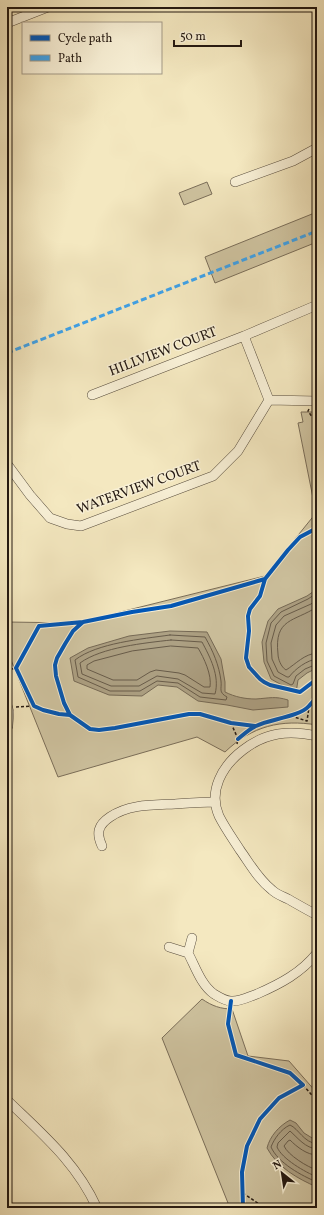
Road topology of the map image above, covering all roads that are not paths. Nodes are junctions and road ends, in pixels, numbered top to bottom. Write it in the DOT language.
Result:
graph roads {
  1 [pos="48,7"];
  2 [pos="7,23"];
  3 [pos="317,148"];
  4 [pos="235,182"];
  5 [pos="317,305"];
  6 [pos="244,336"];
  7 [pos="92,395"];
  8 [pos="269,400"];
  9 [pos="314,401"];
  10 [pos="7,464"];
  11 [pos="7,705"];
  12 [pos="7,728"];
  13 [pos="317,736"];
  14 [pos="215,802"];
  15 [pos="102,846"];
  16 [pos="317,915"];
  17 [pos="192,938"];
  18 [pos="170,948"];
  19 [pos="188,953"];
  20 [pos="317,953"];
  21 [pos="7,1100"];
  22 [pos="97,1208"];
  1 -- 2 [label="street"];
  3 -- 4 [label="street"];
  5 -- 6 [label="street, HILLVIEW COURT"];
  6 -- 7 [label="street, HILLVIEW COURT"];
  6 -- 8 [label="street"];
  8 -- 9 [label="street"];
  8 -- 10 [label="street, WATERVIEW COURT"];
  11 -- 12 [label="street"];
  13 -- 14 [label="street"];
  14 -- 15 [label="street"];
  14 -- 16 [label="street"];
  17 -- 19 [label="street"];
  18 -- 19 [label="street"];
  19 -- 20 [label="street"];
  21 -- 22 [label="street"];
}
